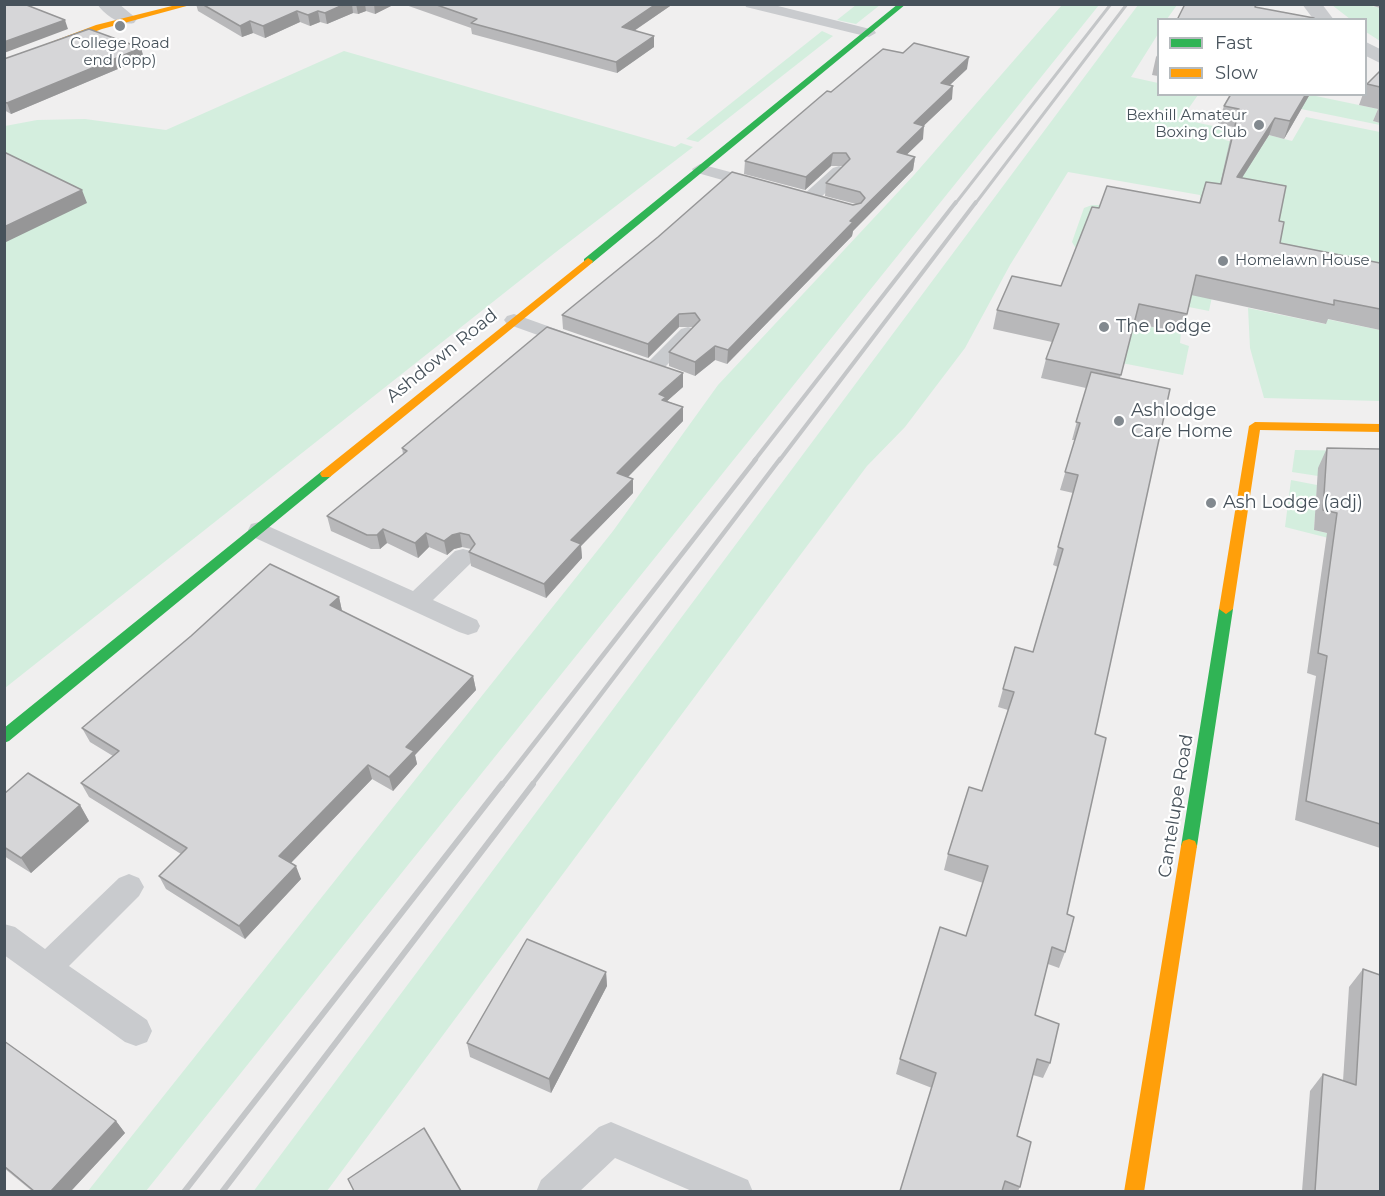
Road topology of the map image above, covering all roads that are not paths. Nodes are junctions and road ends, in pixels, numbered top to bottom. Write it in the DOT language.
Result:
graph roads {
  1 [pos="106,4"];
  2 [pos="191,4"];
  3 [pos="751,4"];
  4 [pos="903,4"];
  5 [pos="1311,4"];
  6 [pos="1323,18"];
  7 [pos="127,19"];
  8 [pos="869,33"];
  9 [pos="1367,49"];
  10 [pos="1380,57"];
  11 [pos="4,63"];
  12 [pos="700,169"];
  13 [pos="839,171"];
  14 [pos="776,190"];
  15 [pos="831,205"];
  16 [pos="514,320"];
  17 [pos="688,333"];
  18 [pos="588,347"];
  19 [pos="631,362"];
  20 [pos="652,369"];
  21 [pos="675,377"];
  22 [pos="1380,428"];
  23 [pos="259,530"];
  24 [pos="463,557"];
  25 [pos="416,602"];
  26 [pos="468,626"];
  27 [pos="4,737"];
  28 [pos="129,887"];
  29 [pos="4,937"];
  30 [pos="46,967"];
  31 [pos="136,1030"];
  32 [pos="553,1191"];
  33 [pos="736,1191"];
  34 [pos="1134,1191"];
  1 -- 7 [label="street"];
  2 -- 7 [label="street"];
  3 -- 8 [label="lane"];
  4 -- 8 [label="street, Ashdown Road"];
  5 -- 6 [label="street"];
  7 -- 11 [label="street"];
  8 -- 12 [label="street, Ashdown Road"];
  9 -- 10 [label="street"];
  12 -- 14 [label="lane"];
  12 -- 16 [label="street, Ashdown Road"];
  13 -- 15 [label="lane"];
  16 -- 18 [label="lane"];
  16 -- 23 [label="street, Ashdown Road"];
  17 -- 20 [label="lane"];
  19 -- 20 [label="lane"];
  20 -- 21 [label="lane"];
  22 -- 34 [label="street, Cantelupe Road"];
  23 -- 25 [label="lane"];
  23 -- 27 [label="street, Ashdown Road"];
  24 -- 25 [label="lane"];
  25 -- 26 [label="lane"];
  28 -- 30 [label="lane"];
  29 -- 30 [label="lane"];
  30 -- 31 [label="lane"];
  32 -- 33 [label="lane"];
}
